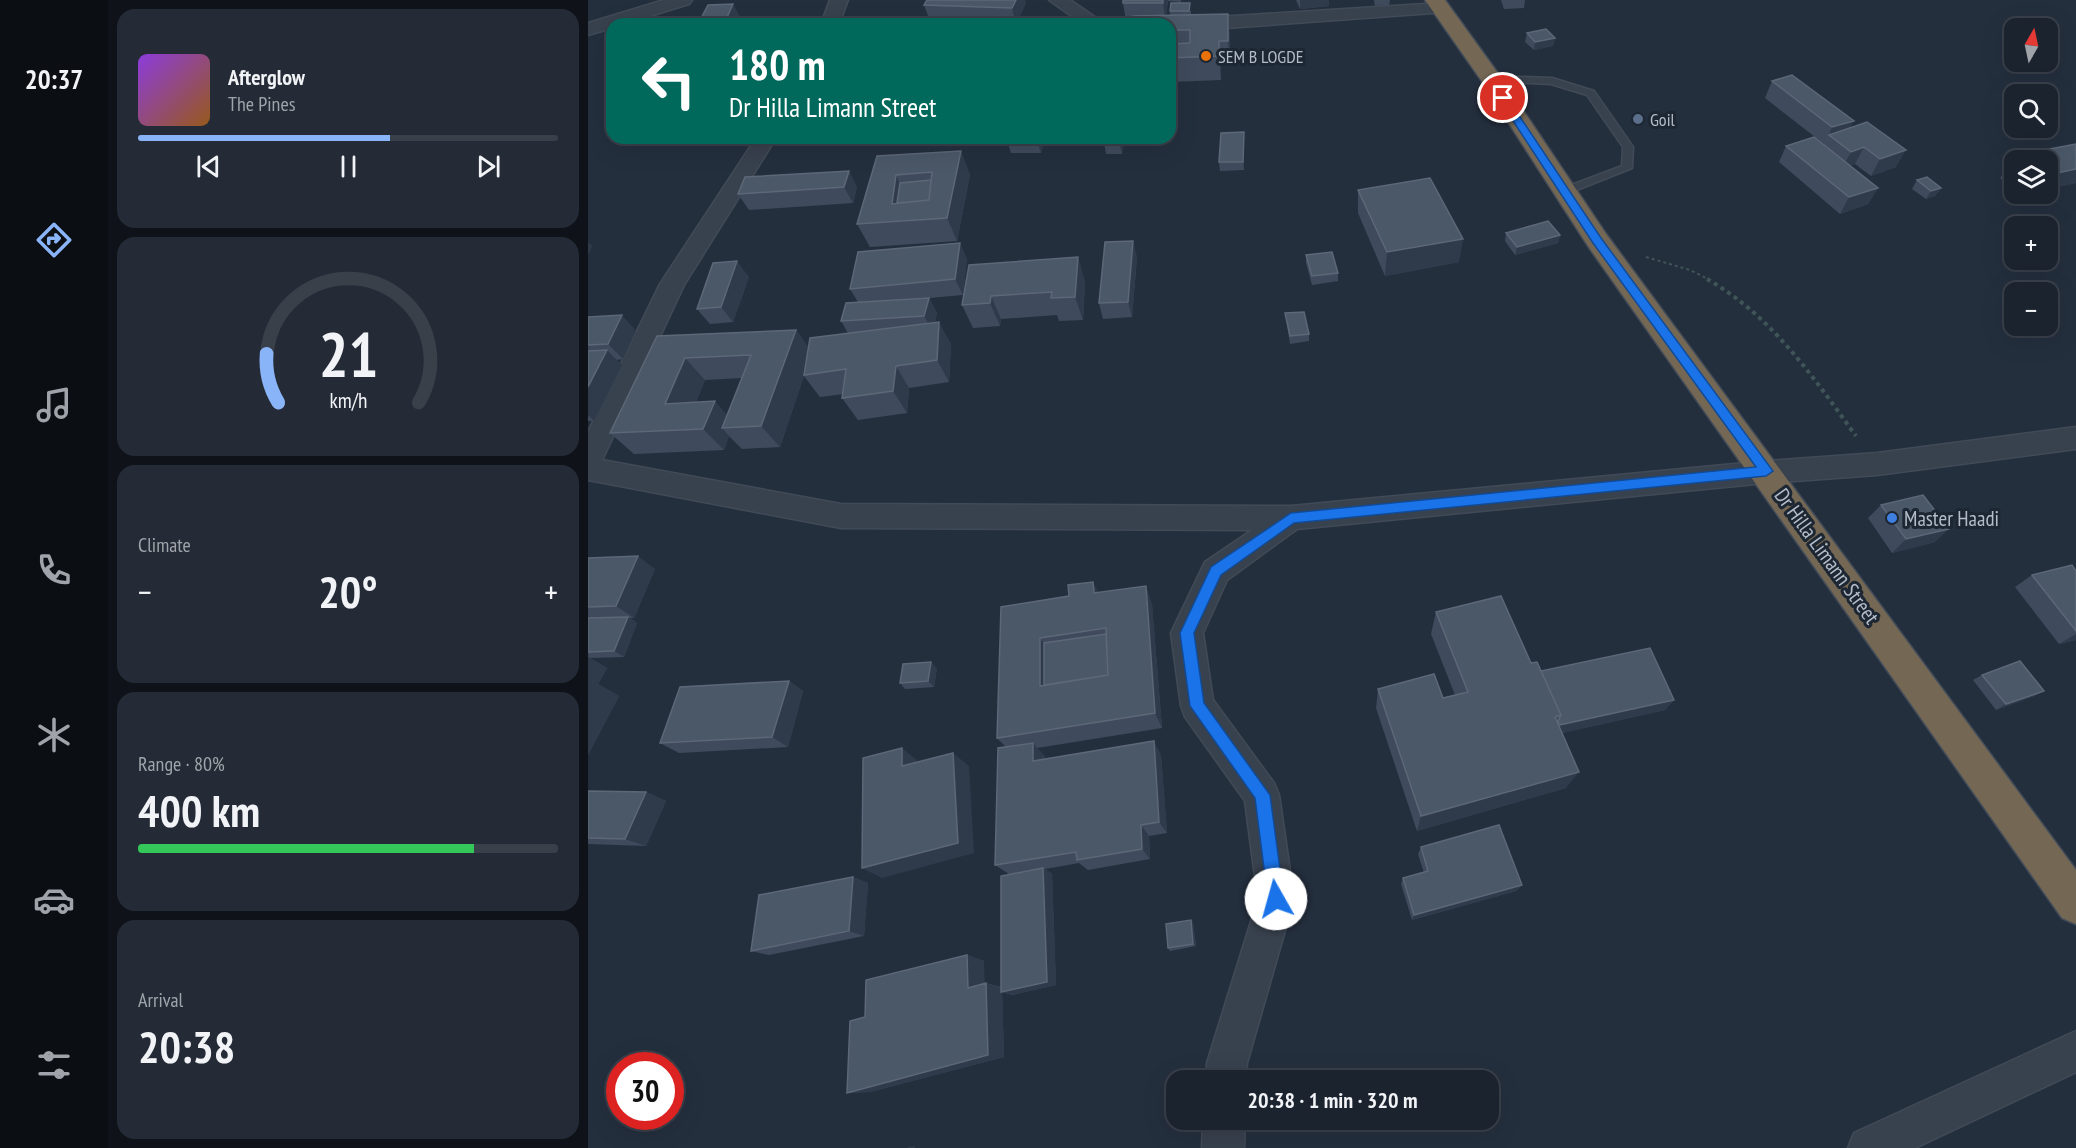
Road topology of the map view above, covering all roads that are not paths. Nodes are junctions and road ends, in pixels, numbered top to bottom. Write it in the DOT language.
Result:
graph roads {
  1 [pos="683,0"];
  2 [pos="839,0"];
  3 [pos="1058,0"];
  4 [pos="1438,4"];
  5 [pos="624,18"];
  6 [pos="832,18"];
  7 [pos="1086,18"];
  8 [pos="606,24"];
  9 [pos="1176,26"];
  10 [pos="588,29"];
  11 [pos="1491,79"];
  12 [pos="762,144"];
  13 [pos="1565,191"];
  14 [pos="2076,438"];
  15 [pos="588,460"];
  16 [pos="588,469"];
  17 [pos="1766,471"];
  18 [pos="1291,518"];
  19 [pos="2076,904"];
  20 [pos="2076,1051"];
  21 [pos="1227,1070"];
  22 [pos="1224,1130"];
  23 [pos="1223,1148"];
  24 [pos="1869,1148"];
  1 -- 5 [label="street"];
  2 -- 6 [label="street"];
  3 -- 7 [label="street"];
  4 -- 9 [label="street"];
  4 -- 11 [label="highway, Dr Hilla Limann Street"];
  8 -- 10 [label="street"];
  11 -- 13 [label="highway, Dr Hilla Limann Street"];
  11 -- 13 [label="lane"];
  12 -- 15 [label="street"];
  13 -- 17 [label="highway, Dr Hilla Limann Street"];
  14 -- 17 [label="street"];
  16 -- 18 [label="street"];
  17 -- 18 [label="street"];
  17 -- 19 [label="highway, Dr Hilla Limann Street"];
  18 -- 21 [label="street"];
  20 -- 24 [label="street"];
  22 -- 23 [label="street"];
}
